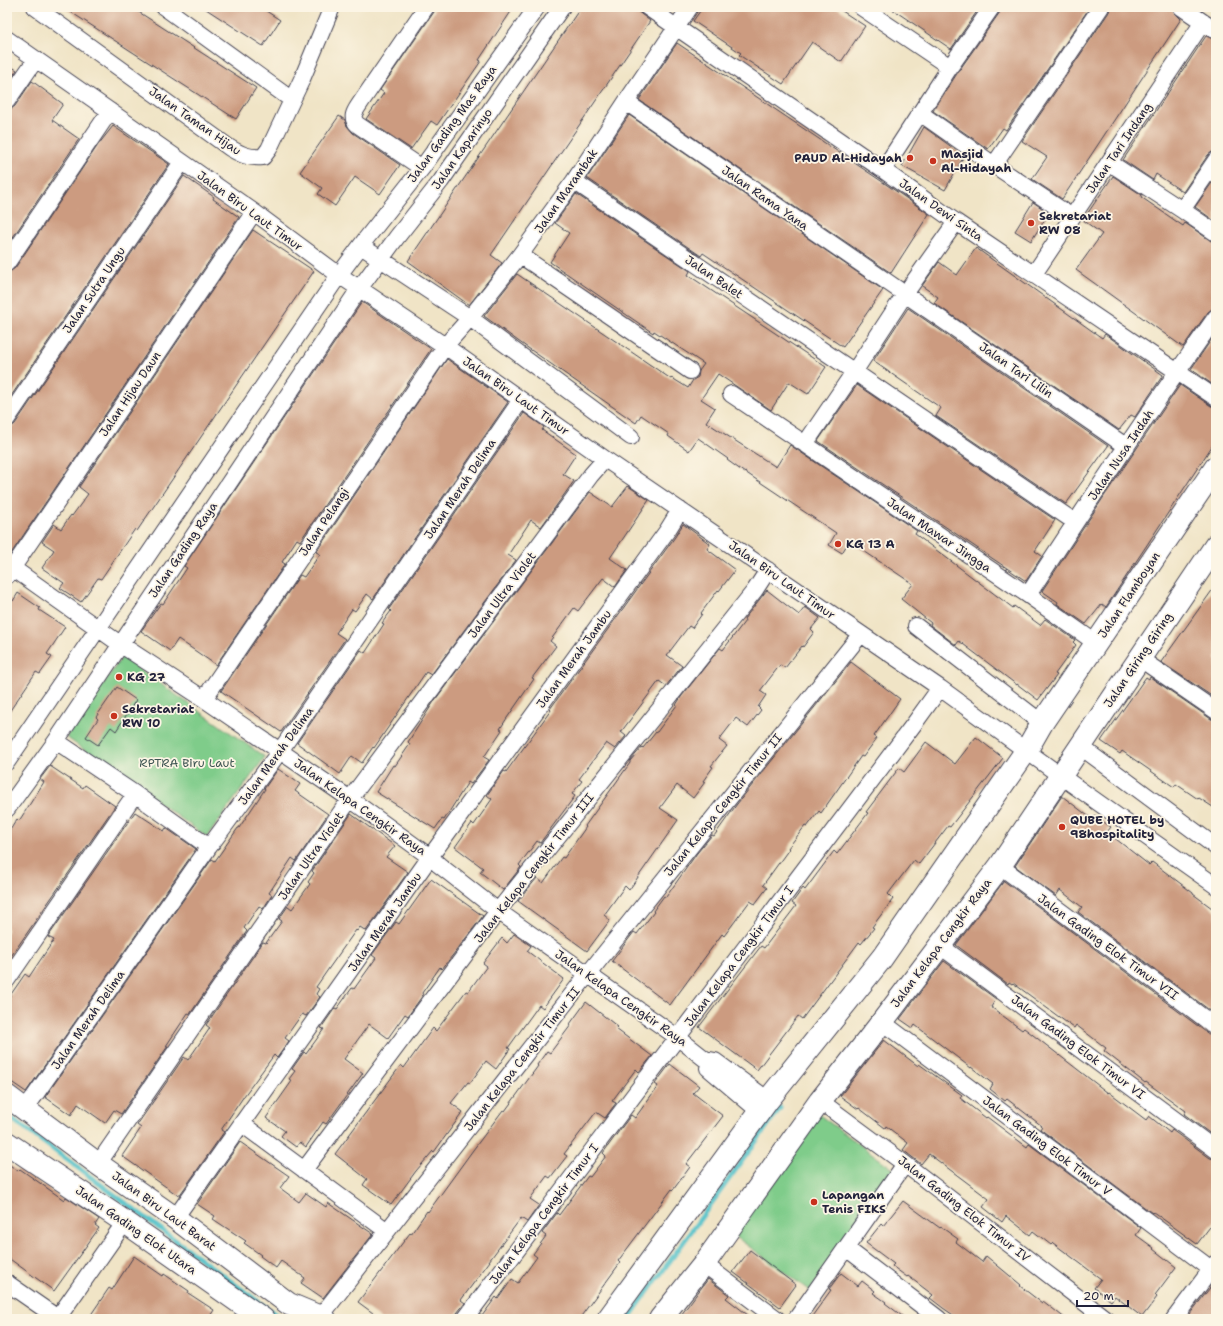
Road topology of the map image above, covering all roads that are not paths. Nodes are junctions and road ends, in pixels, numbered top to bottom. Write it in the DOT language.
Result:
graph roads {
  1 [pos="35,7"];
  2 [pos="164,7"];
  3 [pos="332,7"];
  4 [pos="426,7"];
  5 [pos="537,7"];
  6 [pos="562,7"];
  7 [pos="647,7"];
  8 [pos="690,7"];
  9 [pos="861,7"];
  10 [pos="992,7"];
  11 [pos="1101,7"];
  12 [pos="1181,7"];
  13 [pos="1210,27"];
  14 [pos="676,28"];
  15 [pos="7,39"];
  16 [pos="36,59"];
  17 [pos="950,67"];
  18 [pos="292,100"];
  19 [pos="7,101"];
  20 [pos="626,102"];
  21 [pos="110,111"];
  22 [pos="920,113"];
  23 [pos="1216,160"];
  24 [pos="182,162"];
  25 [pos="1110,163"];
  26 [pos="994,165"];
  27 [pos="422,168"];
  28 [pos="883,170"];
  29 [pos="574,181"];
  30 [pos="1182,210"];
  31 [pos="254,212"];
  32 [pos="1072,216"];
  33 [pos="956,222"];
  34 [pos="1216,233"];
  35 [pos="361,245"];
  36 [pos="520,255"];
  37 [pos="379,262"];
  38 [pos="7,263"];
  39 [pos="340,274"];
  40 [pos="1034,274"];
  41 [pos="361,287"];
  42 [pos="326,294"];
  43 [pos="905,294"];
  44 [pos="346,308"];
  45 [pos="1216,317"];
  46 [pos="468,320"];
  47 [pos="447,344"];
  48 [pos="690,370"];
  49 [pos="854,372"];
  50 [pos="1178,372"];
  51 [pos="731,394"];
  52 [pos="1216,398"];
  53 [pos="521,400"];
  54 [pos="7,419"];
  55 [pos="631,437"];
  56 [pos="804,444"];
  57 [pos="1127,447"];
  58 [pos="605,459"];
  59 [pos="1216,466"];
  60 [pos="680,510"];
  61 [pos="1075,522"];
  62 [pos="1216,545"];
  63 [pos="9,569"];
  64 [pos="768,570"];
  65 [pos="1028,596"];
  66 [pos="916,626"];
  67 [pos="99,629"];
  68 [pos="861,634"];
  69 [pos="1092,641"];
  70 [pos="120,644"];
  71 [pos="1139,658"];
  72 [pos="940,688"];
  73 [pos="204,699"];
  74 [pos="1216,710"];
  75 [pos="1035,737"];
  76 [pos="56,741"];
  77 [pos="1080,748"];
  78 [pos="280,752"];
  79 [pos="7,762"];
  80 [pos="1061,776"];
  81 [pos="135,794"];
  82 [pos="350,799"];
  83 [pos="7,809"];
  84 [pos="1216,846"];
  85 [pos="209,847"];
  86 [pos="430,857"];
  87 [pos="1000,866"];
  88 [pos="1216,886"];
  89 [pos="498,911"];
  90 [pos="939,945"];
  91 [pos="588,974"];
  92 [pos="7,980"];
  93 [pos="882,1022"];
  94 [pos="1216,1027"];
  95 [pos="677,1037"];
  96 [pos="7,1096"];
  97 [pos="820,1101"];
  98 [pos="764,1106"];
  99 [pos="25,1108"];
  100 [pos="242,1124"];
  101 [pos="7,1143"];
  102 [pos="1216,1150"];
  103 [pos="98,1164"];
  104 [pos="905,1164"];
  105 [pos="304,1170"];
  106 [pos="175,1218"];
  107 [pos="125,1222"];
  108 [pos="387,1231"];
  109 [pos="846,1248"];
  110 [pos="704,1264"];
  111 [pos="1214,1266"];
  112 [pos="7,1283"];
  113 [pos="322,1318"];
  114 [pos="58,1319"];
  115 [pos="263,1319"];
  116 [pos="465,1319"];
  117 [pos="608,1319"];
  118 [pos="660,1319"];
  119 [pos="777,1319"];
  120 [pos="796,1319"];
  121 [pos="939,1319"];
  122 [pos="1106,1319"];
  123 [pos="1174,1319"];
  1 -- 18 [label="street, Jalan Taman Hijau"];
  2 -- 18 [label="street"];
  3 -- 18 [label="street, Jalan Taman Hijau"];
  4 -- 27 [label="street"];
  5 -- 27 [label="street, Jalan Gading Mas Raya"];
  6 -- 37 [label="street, Jalan Kaparinyo"];
  7 -- 14 [label="street, Jalan Dewi Sinta"];
  8 -- 14 [label="street, Jalan Marambak"];
  9 -- 17 [label="street"];
  10 -- 17 [label="street"];
  11 -- 26 [label="street"];
  12 -- 13 [label="street"];
  13 -- 25 [label="street, Jalan Tari Indang"];
  14 -- 20 [label="street, Jalan Marambak"];
  14 -- 28 [label="street, Jalan Dewi Sinta"];
  15 -- 16 [label="street, Jalan Biru Laut Timur"];
  16 -- 19 [label="street"];
  16 -- 21 [label="street, Jalan Biru Laut Timur"];
  17 -- 22 [label="street"];
  20 -- 29 [label="street, Jalan Marambak"];
  20 -- 43 [label="street, Jalan Rama Yana"];
  21 -- 24 [label="street, Jalan Biru Laut Timur"];
  21 -- 38 [label="street"];
  22 -- 26 [label="street"];
  22 -- 28 [label="street"];
  23 -- 30 [label="street"];
  24 -- 31 [label="street, Jalan Biru Laut Timur"];
  24 -- 54 [label="street, Jalan Sutra Ungu"];
  25 -- 30 [label="street"];
  25 -- 32 [label="street, Jalan Tari Indang"];
  26 -- 32 [label="street"];
  27 -- 35 [label="street, Jalan Gading Mas Raya"];
  28 -- 33 [label="street, Jalan Dewi Sinta"];
  29 -- 36 [label="street, Jalan Marambak"];
  29 -- 49 [label="street, Jalan Balet"];
  30 -- 34 [label="street"];
  31 -- 39 [label="street, Jalan Biru Laut Timur"];
  31 -- 63 [label="street, Jalan Hijau Daun"];
  32 -- 40 [label="street, Jalan Tari Indang"];
  33 -- 40 [label="street, Jalan Dewi Sinta"];
  33 -- 43 [label="street"];
  35 -- 37 [label="street"];
  35 -- 39 [label="street, Jalan Gading Mas Raya"];
  36 -- 46 [label="street, Jalan Marambak"];
  36 -- 48 [label="street"];
  37 -- 41 [label="street, Jalan Kaparinyo"];
  37 -- 46 [label="street"];
  39 -- 41 [label="street, Jalan Biru Laut Timur"];
  39 -- 42 [label="street, Jalan Gading Raya"];
  40 -- 50 [label="street, Jalan Dewi Sinta"];
  41 -- 44 [label="street, Jalan Gading Raya"];
  41 -- 47 [label="street, Jalan Biru Laut Timur"];
  42 -- 44 [label="street"];
  42 -- 67 [label="street, Jalan Gading Raya"];
  43 -- 49 [label="street"];
  43 -- 57 [label="street, Jalan Tari Lilin"];
  44 -- 70 [label="street, Jalan Gading Raya"];
  45 -- 50 [label="street, Jalan Nusa Indah"];
  46 -- 47 [label="street, Jalan Marambak"];
  46 -- 55 [label="street"];
  47 -- 53 [label="street, Jalan Biru Laut Timur"];
  47 -- 73 [label="street, Jalan Pelangi"];
  49 -- 56 [label="street"];
  49 -- 61 [label="street, Jalan Balet"];
  50 -- 52 [label="street, Jalan Dewi Sinta"];
  50 -- 57 [label="street, Jalan Nusa Indah"];
  51 -- 56 [label="street, Jalan Mawar Jingga"];
  53 -- 58 [label="street, Jalan Biru Laut Timur"];
  53 -- 78 [label="street, Jalan Merah Delima"];
  56 -- 65 [label="street, Jalan Mawar Jingga"];
  57 -- 61 [label="street, Jalan Nusa Indah"];
  58 -- 60 [label="street, Jalan Biru Laut Timur"];
  58 -- 82 [label="street, Jalan Ultra Violet"];
  59 -- 69 [label="street, Jalan Flamboyan"];
  60 -- 64 [label="street, Jalan Biru Laut Timur"];
  60 -- 86 [label="street, Jalan Merah Jambu"];
  61 -- 65 [label="street, Jalan Nusa Indah"];
  62 -- 71 [label="street, Jalan Giring Giring"];
  63 -- 67 [label="street, Jalan Kelapa Cengkir Raya"];
  64 -- 68 [label="street, Jalan Biru Laut Timur"];
  64 -- 89 [label="street, Jalan Kelapa Cengkir Timur III"];
  65 -- 69 [label="street, Jalan Mawar Jingga"];
  66 -- 75 [label="street"];
  67 -- 70 [label="street, Jalan Kelapa Cengkir Raya"];
  67 -- 79 [label="street, Jalan Gading Raya"];
  68 -- 72 [label="street, Jalan Biru Laut Timur"];
  68 -- 91 [label="street, Jalan Kelapa Cengkir Timur II"];
  69 -- 75 [label="street, Jalan Flamboyan"];
  70 -- 73 [label="street, Jalan Kelapa Cengkir Raya"];
  70 -- 76 [label="street, Jalan Gading Raya"];
  71 -- 74 [label="street"];
  71 -- 77 [label="street, Jalan Giring Giring"];
  72 -- 75 [label="street, Jalan Biru Laut Timur"];
  72 -- 95 [label="street, Jalan Kelapa Cengkir Timur I"];
  73 -- 78 [label="street, Jalan Kelapa Cengkir Raya"];
  75 -- 80 [label="street"];
  75 -- 98 [label="street"];
  76 -- 81 [label="street"];
  76 -- 83 [label="street, Jalan Gading Raya"];
  77 -- 80 [label="street, Jalan Giring Giring"];
  77 -- 84 [label="street"];
  78 -- 82 [label="street, Jalan Kelapa Cengkir Raya"];
  78 -- 85 [label="street, Jalan Merah Delima"];
  80 -- 87 [label="street, Jalan Kelapa Cengkir Raya"];
  80 -- 88 [label="street"];
  81 -- 85 [label="street"];
  81 -- 92 [label="street"];
  82 -- 86 [label="street, Jalan Kelapa Cengkir Raya"];
  82 -- 103 [label="street, Jalan Ultra Violet"];
  85 -- 99 [label="street, Jalan Merah Delima"];
  86 -- 89 [label="street, Jalan Kelapa Cengkir Raya"];
  86 -- 100 [label="street, Jalan Merah Jambu"];
  87 -- 90 [label="street, Jalan Kelapa Cengkir Raya"];
  87 -- 94 [label="street, Jalan Gading Elok Timur VII"];
  89 -- 91 [label="street, Jalan Kelapa Cengkir Raya"];
  89 -- 105 [label="street, Jalan Kelapa Cengkir Timur III"];
  90 -- 93 [label="street, Jalan Kelapa Cengkir Raya"];
  90 -- 102 [label="street, Jalan Gading Elok Timur VI"];
  91 -- 95 [label="street, Jalan Kelapa Cengkir Raya"];
  91 -- 108 [label="street, Jalan Kelapa Cengkir Timur II"];
  93 -- 97 [label="street, Jalan Kelapa Cengkir Raya"];
  93 -- 111 [label="street, Jalan Gading Elok Timur V"];
  95 -- 98 [label="street, Jalan Kelapa Cengkir Raya"];
  95 -- 116 [label="street, Jalan Kelapa Cengkir Timur I"];
  96 -- 99 [label="street, Jalan Biru Laut Barat"];
  97 -- 104 [label="street, Jalan Gading Elok Timur IV"];
  97 -- 110 [label="street, Jalan Kelapa Cengkir Raya"];
  98 -- 117 [label="street"];
  99 -- 103 [label="street, Jalan Biru Laut Barat"];
  100 -- 105 [label="street"];
  100 -- 106 [label="street, Jalan Merah Jambu"];
  101 -- 107 [label="street, Jalan Gading Elok Utara"];
  103 -- 106 [label="street, Jalan Biru Laut Barat"];
  104 -- 109 [label="street"];
  104 -- 122 [label="street, Jalan Gading Elok Timur IV"];
  105 -- 108 [label="street"];
  106 -- 113 [label="street, Jalan Biru Laut Barat"];
  107 -- 114 [label="street"];
  107 -- 115 [label="street, Jalan Gading Elok Utara"];
  108 -- 113 [label="street, Jalan Kelapa Cengkir Timur II"];
  109 -- 120 [label="street"];
  109 -- 121 [label="street"];
  110 -- 118 [label="street, Jalan Kelapa Cengkir Raya"];
  110 -- 119 [label="street"];
  111 -- 123 [label="street"];
  112 -- 114 [label="street"];
}
